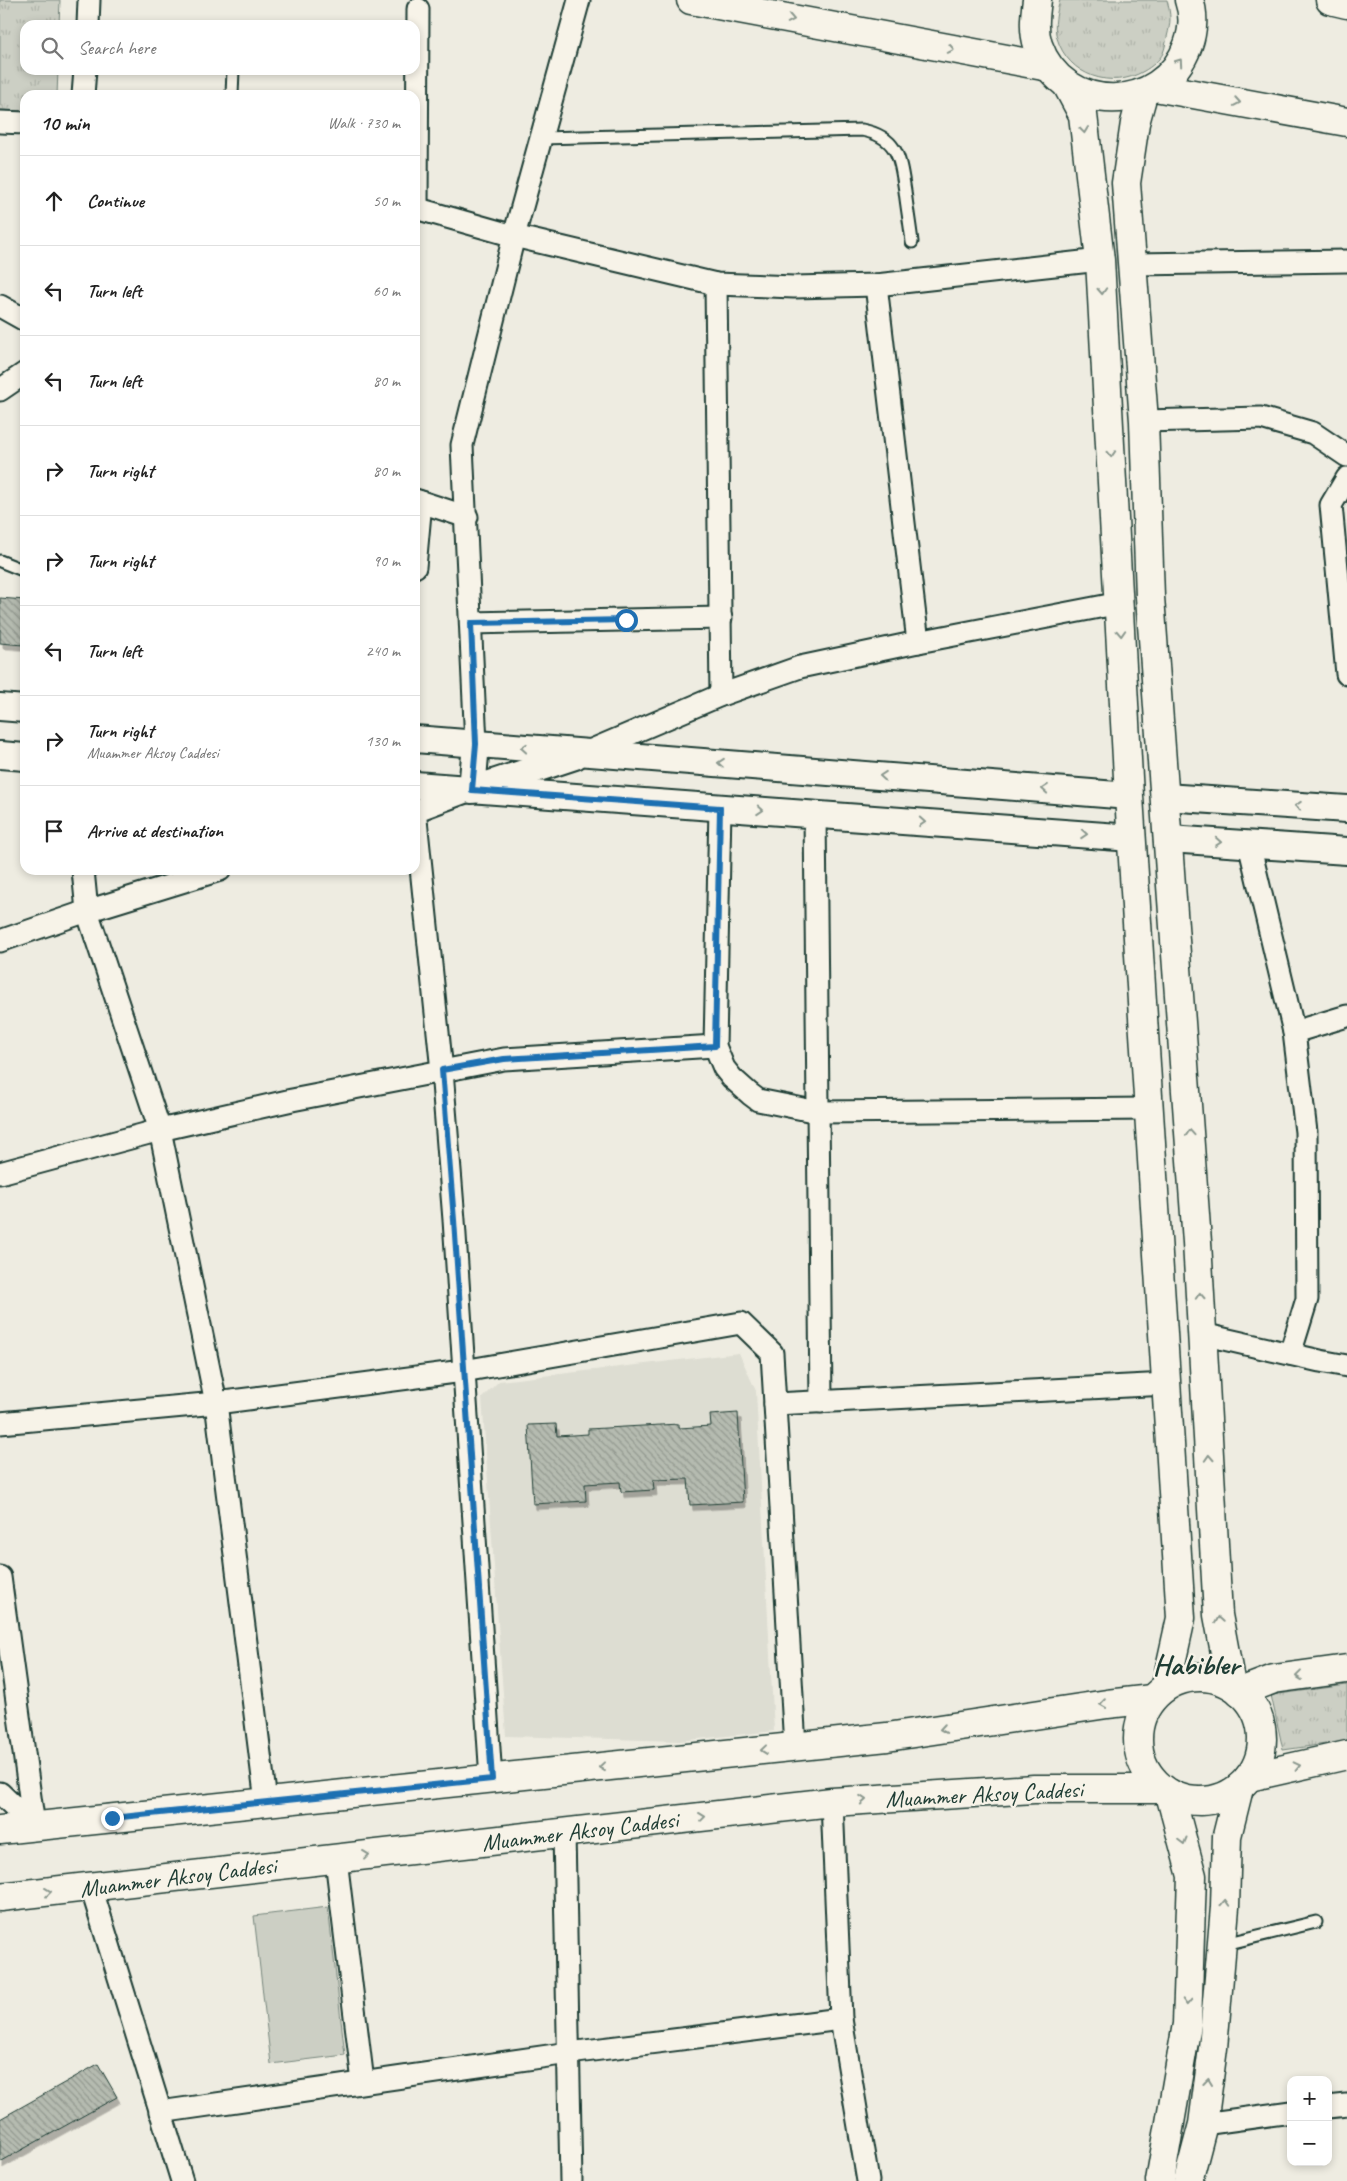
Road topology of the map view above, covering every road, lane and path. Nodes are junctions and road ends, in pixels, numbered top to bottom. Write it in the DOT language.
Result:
graph roads {
  1 [pos="89,0"];
  2 [pos="579,0"];
  3 [pos="692,0"];
  4 [pos="1037,0"];
  5 [pos="1190,0"];
  6 [pos="1330,0"];
  7 [pos="1347,4"];
  8 [pos="418,9"];
  9 [pos="88,20"];
  10 [pos="418,20"];
  11 [pos="85,75"];
  12 [pos="233,75"];
  13 [pos="417,75"];
  14 [pos="1058,76"];
  15 [pos="83,90"];
  16 [pos="232,90"];
  17 [pos="417,90"];
  18 [pos="1149,90"];
  19 [pos="0,122"];
  20 [pos="1347,122"];
  21 [pos="20,123"];
  22 [pos="541,138"];
  23 [pos="420,209"];
  24 [pos="514,236"];
  25 [pos="912,242"];
  26 [pos="1100,260"];
  27 [pos="1347,261"];
  28 [pos="1133,264"];
  29 [pos="716,284"];
  30 [pos="876,284"];
  31 [pos="0,306"];
  32 [pos="20,317"];
  33 [pos="20,376"];
  34 [pos="0,390"];
  35 [pos="1144,421"];
  36 [pos="1347,456"];
  37 [pos="1347,478"];
  38 [pos="420,502"];
  39 [pos="466,517"];
  40 [pos="0,561"];
  41 [pos="20,570"];
  42 [pos="1120,603"];
  43 [pos="721,618"];
  44 [pos="471,623"];
  45 [pos="918,642"];
  46 [pos="1347,674"];
  47 [pos="721,695"];
  48 [pos="0,707"];
  49 [pos="20,709"];
  50 [pos="420,739"];
  51 [pos="476,744"];
  52 [pos="585,752"];
  53 [pos="0,755"];
  54 [pos="20,757"];
  55 [pos="420,786"];
  56 [pos="472,790"];
  57 [pos="1129,796"];
  58 [pos="1165,797"];
  59 [pos="420,808"];
  60 [pos="720,808"];
  61 [pos="1347,809"];
  62 [pos="815,814"];
  63 [pos="1132,838"];
  64 [pos="1169,839"];
  65 [pos="1249,844"];
  66 [pos="1347,851"];
  67 [pos="420,858"];
  68 [pos="83,875"];
  69 [pos="204,875"];
  70 [pos="87,911"];
  71 [pos="0,941"];
  72 [pos="1347,1016"];
  73 [pos="1294,1032"];
  74 [pos="715,1046"];
  75 [pos="442,1070"];
  76 [pos="1149,1110"];
  77 [pos="818,1112"];
  78 [pos="160,1130"];
  79 [pos="0,1173"];
  80 [pos="1202,1334"];
  81 [pos="1290,1354"];
  82 [pos="1347,1366"];
  83 [pos="463,1371"];
  84 [pos="1166,1384"];
  85 [pos="821,1402"];
  86 [pos="216,1403"];
  87 [pos="775,1404"];
  88 [pos="0,1423"];
  89 [pos="0,1577"];
  90 [pos="1347,1669"];
  91 [pos="1235,1688"];
  92 [pos="1159,1693"];
  93 [pos="795,1747"];
  94 [pos="1347,1754"];
  95 [pos="492,1779"];
  96 [pos="1244,1782"];
  97 [pos="1167,1791"];
  98 [pos="0,1793"];
  99 [pos="266,1802"];
  100 [pos="832,1802"];
  101 [pos="34,1826"];
  102 [pos="0,1830"];
  103 [pos="564,1833"];
  104 [pos="336,1859"];
  105 [pos="91,1887"];
  106 [pos="0,1897"];
  107 [pos="1316,1922"];
  108 [pos="1221,1944"];
  109 [pos="842,2019"];
  110 [pos="569,2053"];
  111 [pos="363,2082"];
  112 [pos="1347,2105"];
  113 [pos="1332,2107"];
  114 [pos="160,2112"];
  115 [pos="1287,2113"];
  116 [pos="1203,2124"];
  117 [pos="182,2181"];
  118 [pos="571,2181"];
  119 [pos="868,2181"];
  120 [pos="1160,2181"];
  121 [pos="1188,2181"];
  1 -- 9 [label="street"];
  2 -- 22 [label="street"];
  3 -- 14 [label="main road, one-way"];
  4 -- 14 [label="main road"];
  18 -- 5 [label="main road, one-way"];
  6 -- 7 [label="main road"];
  8 -- 10 [label="street"];
  11 -- 15 [label="street"];
  12 -- 16 [label="lane"];
  13 -- 17 [label="street"];
  14 -- 18 [label="main road"];
  14 -- 26 [label="main road, one-way"];
  18 -- 20 [label="main road, one-way"];
  18 -- 28 [label="main road"];
  19 -- 21 [label="street"];
  22 -- 24 [label="street"];
  22 -- 25 [label="lane"];
  23 -- 24 [label="street"];
  24 -- 29 [label="street"];
  24 -- 39 [label="street"];
  26 -- 30 [label="street"];
  26 -- 42 [label="main road, one-way"];
  27 -- 28 [label="street"];
  28 -- 35 [label="main road"];
  29 -- 30 [label="street"];
  29 -- 43 [label="street"];
  30 -- 45 [label="street"];
  31 -- 32 [label="street"];
  33 -- 34 [label="street"];
  35 -- 36 [label="street"];
  35 -- 58 [label="main road"];
  37 -- 46 [label="street"];
  38 -- 39 [label="street"];
  39 -- 44 [label="street"];
  40 -- 41 [label="lane"];
  42 -- 45 [label="street"];
  42 -- 57 [label="main road, one-way"];
  43 -- 44 [label="street"];
  43 -- 47 [label="street"];
  44 -- 51 [label="street"];
  45 -- 47 [label="street"];
  47 -- 52 [label="street"];
  48 -- 49 [label="street"];
  50 -- 51 [label="street"];
  52 -- 51 [label="street, one-way"];
  51 -- 56 [label="street"];
  52 -- 56 [label="street"];
  57 -- 52 [label="street, one-way"];
  53 -- 54 [label="street"];
  55 -- 56 [label="street"];
  56 -- 59 [label="street"];
  56 -- 60 [label="street"];
  57 -- 63 [label="main road"];
  61 -- 58 [label="street, one-way"];
  58 -- 64 [label="main road"];
  60 -- 62 [label="street, one-way"];
  60 -- 74 [label="street"];
  62 -- 63 [label="street, one-way"];
  62 -- 77 [label="street"];
  63 -- 76 [label="main road"];
  64 -- 65 [label="street, one-way"];
  80 -- 64 [label="main road, one-way"];
  65 -- 66 [label="street"];
  65 -- 73 [label="street"];
  67 -- 75 [label="street"];
  68 -- 70 [label="street"];
  69 -- 70 [label="street"];
  70 -- 71 [label="street"];
  70 -- 78 [label="street"];
  72 -- 73 [label="street"];
  73 -- 81 [label="street"];
  74 -- 75 [label="street"];
  74 -- 77 [label="street"];
  75 -- 78 [label="street"];
  75 -- 83 [label="street"];
  76 -- 77 [label="street"];
  76 -- 84 [label="main road"];
  77 -- 85 [label="street"];
  78 -- 79 [label="street"];
  78 -- 86 [label="street"];
  80 -- 81 [label="street"];
  91 -- 80 [label="main road, one-way"];
  81 -- 82 [label="street"];
  83 -- 86 [label="street"];
  83 -- 87 [label="street"];
  83 -- 95 [label="street"];
  84 -- 85 [label="street"];
  84 -- 92 [label="main road"];
  85 -- 87 [label="street"];
  86 -- 88 [label="street"];
  86 -- 99 [label="street"];
  87 -- 93 [label="street"];
  89 -- 101 [label="street"];
  90 -- 91 [label="main road, one-way"];
  91 -- 92 [label="main road"];
  91 -- 96 [label="main road"];
  92 -- 93 [label="main road, one-way"];
  92 -- 97 [label="main road"];
  93 -- 95 [label="main road, one-way"];
  96 -- 94 [label="main road, one-way"];
  95 -- 99 [label="main road"];
  96 -- 97 [label="main road"];
  108 -- 96 [label="main road, one-way"];
  100 -- 97 [label="main road, Muammer Aksoy Caddesi, one-way"];
  97 -- 120 [label="main road, one-way"];
  98 -- 101 [label="street"];
  99 -- 101 [label="main road"];
  103 -- 100 [label="main road, Muammer Aksoy Caddesi, one-way"];
  100 -- 109 [label="street"];
  101 -- 102 [label="main road"];
  104 -- 103 [label="main road, Muammer Aksoy Caddesi, one-way"];
  103 -- 110 [label="street"];
  104 -- 105 [label="main road, Muammer Aksoy Caddesi"];
  104 -- 111 [label="street"];
  106 -- 105 [label="main road, Muammer Aksoy Caddesi, one-way"];
  105 -- 114 [label="street"];
  107 -- 108 [label="lane"];
  116 -- 108 [label="main road, one-way"];
  109 -- 110 [label="street"];
  109 -- 119 [label="street"];
  110 -- 111 [label="street"];
  110 -- 118 [label="street"];
  111 -- 114 [label="street"];
  112 -- 113 [label="street"];
  114 -- 117 [label="street"];
  115 -- 116 [label="street"];
  116 -- 121 [label="main road"];
}
